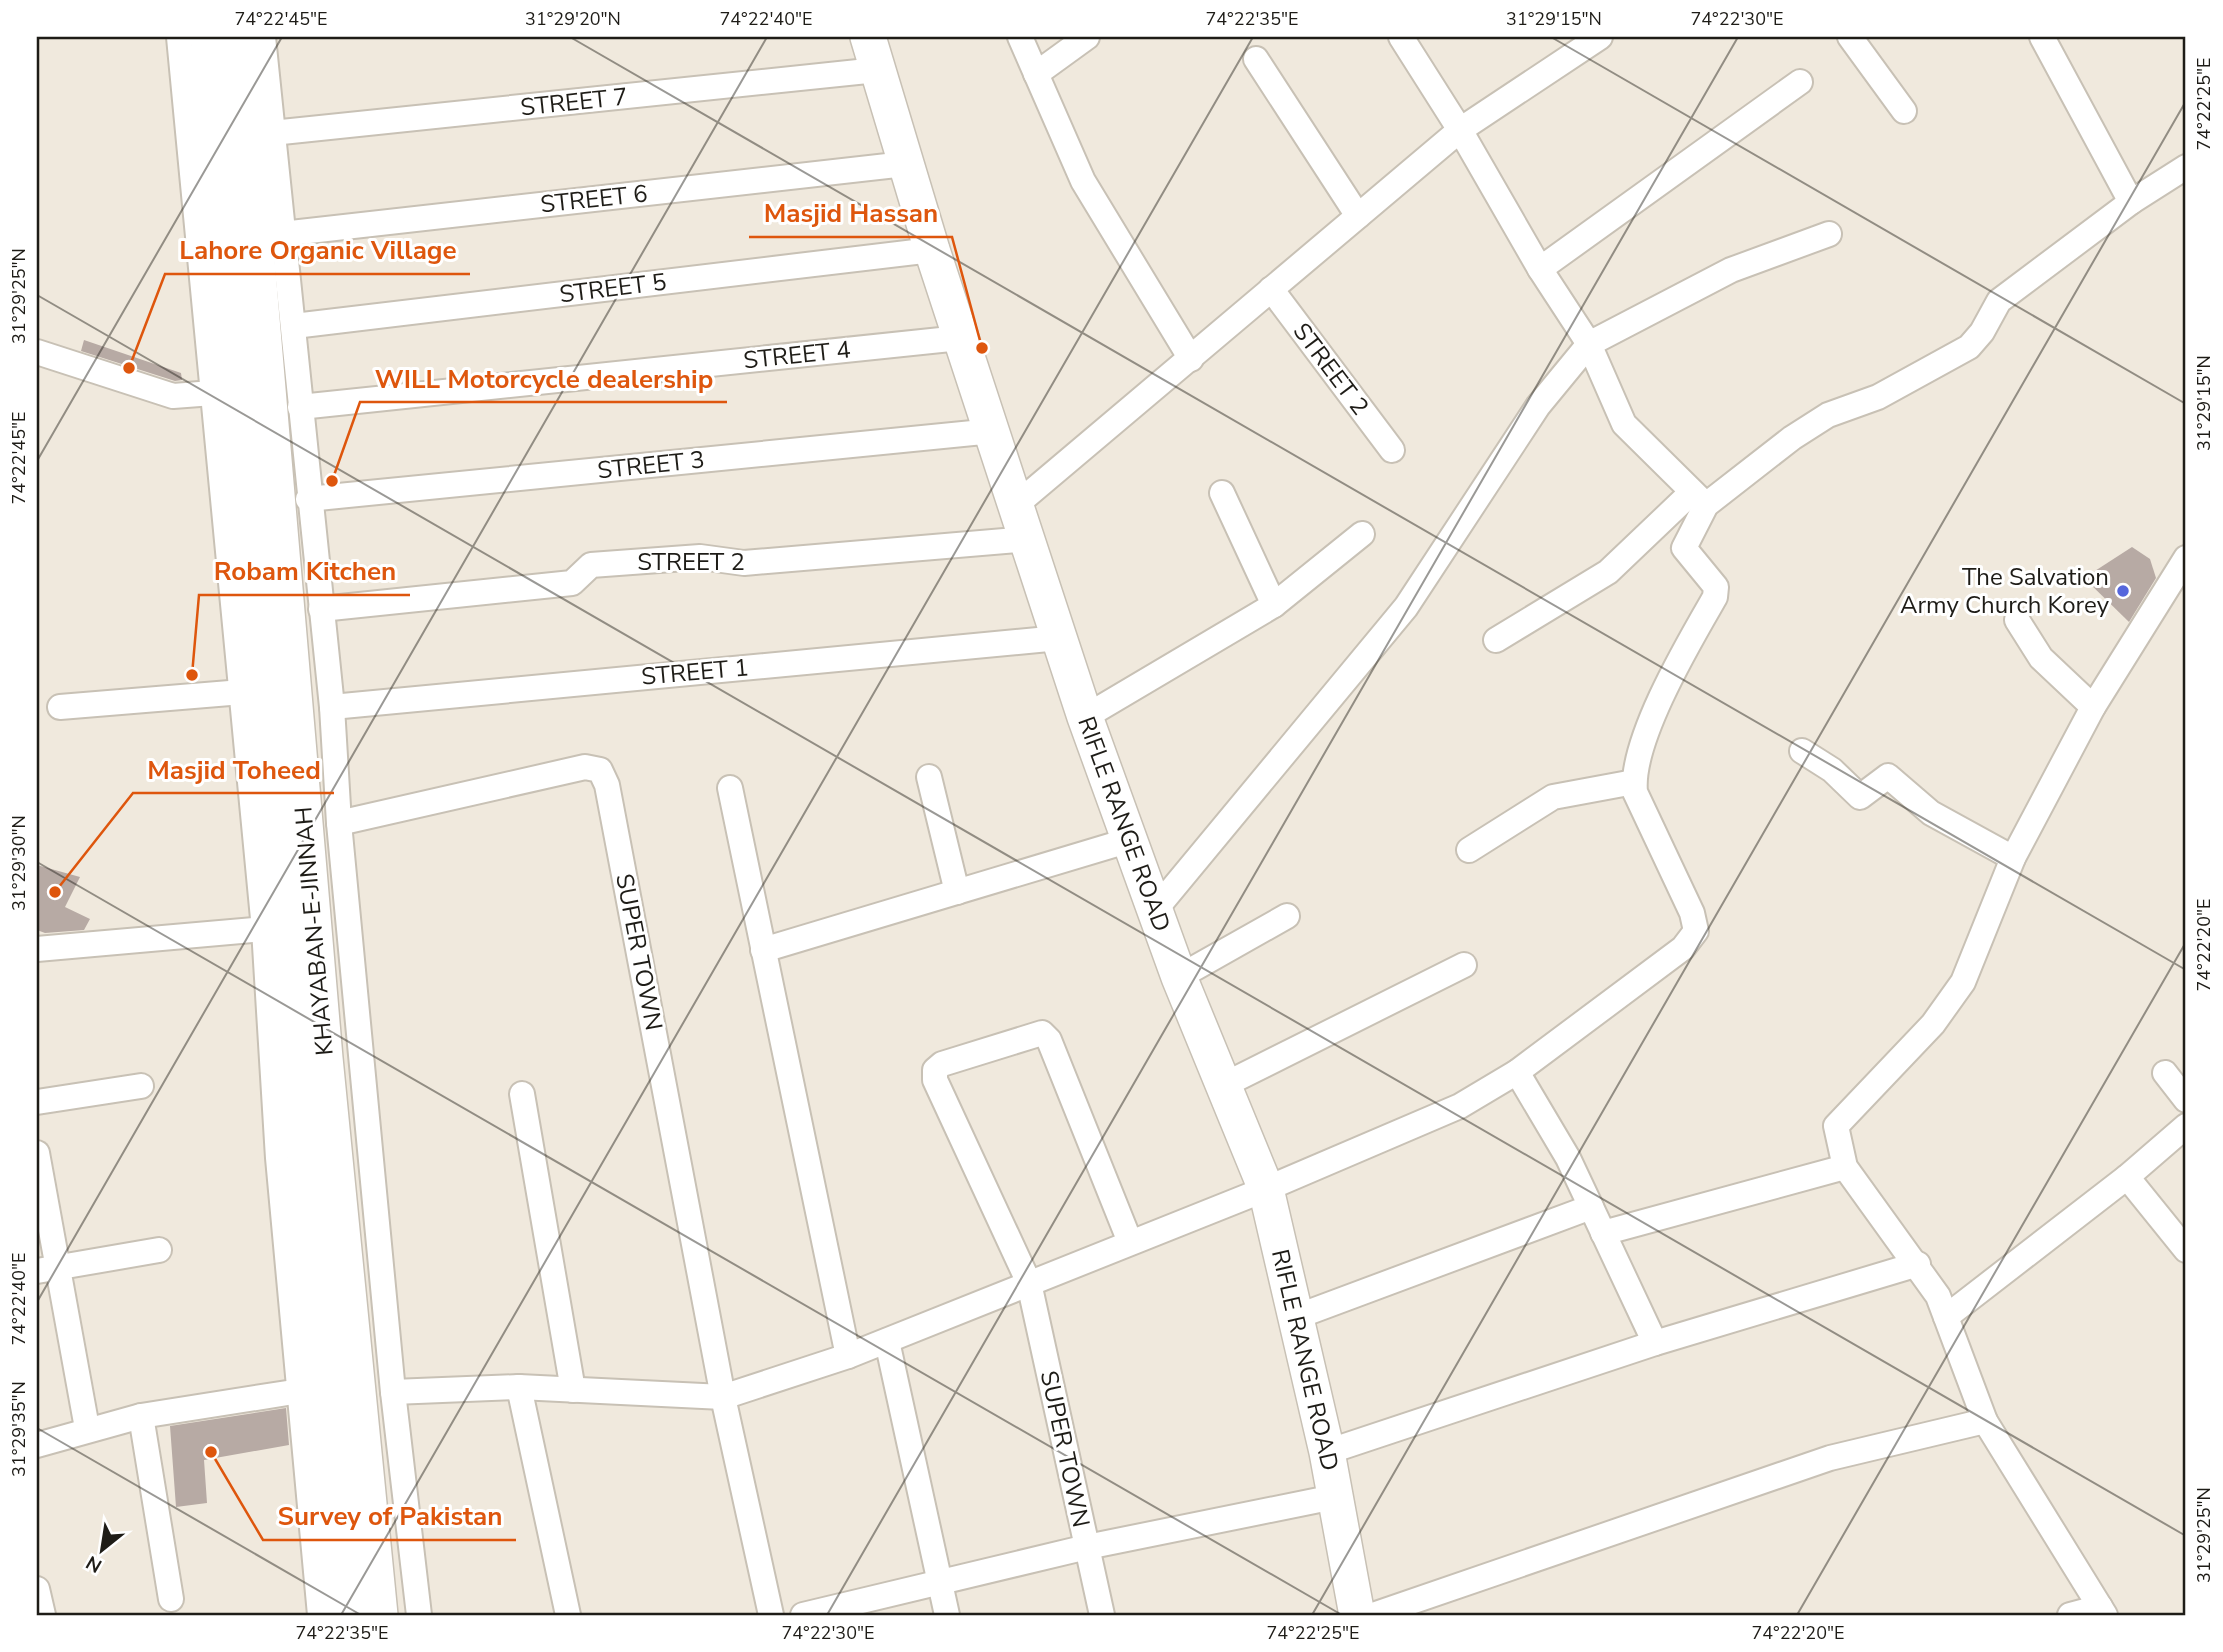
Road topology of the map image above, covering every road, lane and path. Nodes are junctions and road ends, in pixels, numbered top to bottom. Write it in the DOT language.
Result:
graph roads {
  1 [pos="179,37"];
  2 [pos="208,37"];
  3 [pos="238,37"];
  4 [pos="262,37"];
  5 [pos="868,37"];
  6 [pos="1020,37"];
  7 [pos="1087,37"];
  8 [pos="1401,37"];
  9 [pos="1600,37"];
  10 [pos="1850,37"];
  11 [pos="2042,37"];
  12 [pos="1256,59"];
  13 [pos="877,70"];
  14 [pos="1036,74"];
  15 [pos="1800,82"];
  16 [pos="1904,111"];
  17 [pos="1460,130"];
  18 [pos="272,134"];
  19 [pos="905,163"];
  20 [pos="2186,167"];
  21 [pos="2131,202"];
  22 [pos="1358,216"];
  23 [pos="282,234"];
  24 [pos="1829,234"];
  25 [pos="932,250"];
  26 [pos="1540,269"];
  27 [pos="1271,289"];
  28 [pos="293,326"];
  29 [pos="960,338"];
  30 [pos="1589,344"];
  31 [pos="37,352"];
  32 [pos="1191,359"];
  33 [pos="213,393"];
  34 [pos="300,407"];
  35 [pos="993,431"];
  36 [pos="1391,450"];
  37 [pos="1222,493"];
  38 [pos="308,499"];
  39 [pos="1699,499"];
  40 [pos="1017,505"];
  41 [pos="1362,534"];
  42 [pos="1028,539"];
  43 [pos="2186,558"];
  44 [pos="1274,605"];
  45 [pos="321,609"];
  46 [pos="2017,620"];
  47 [pos="1059,638"];
  48 [pos="1496,640"];
  49 [pos="242,692"];
  50 [pos="60,707"];
  51 [pos="332,707"];
  52 [pos="2093,707"];
  53 [pos="1085,717"];
  54 [pos="1802,751"];
  55 [pos="929,777"];
  56 [pos="1634,782"];
  57 [pos="730,788"];
  58 [pos="340,824"];
  59 [pos="1130,840"];
  60 [pos="1469,850"];
  61 [pos="2013,859"];
  62 [pos="957,892"];
  63 [pos="1155,910"];
  64 [pos="1287,916"];
  65 [pos="264,929"];
  66 [pos="37,949"];
  67 [pos="763,950"];
  68 [pos="1464,965"];
  69 [pos="1178,977"];
  70 [pos="1517,1072"];
  71 [pos="2165,1073"];
  72 [pos="1224,1085"];
  73 [pos="141,1086"];
  74 [pos="522,1094"];
  75 [pos="2186,1100"];
  76 [pos="37,1102"];
  77 [pos="2186,1126"];
  78 [pos="37,1153"];
  79 [pos="1844,1167"];
  80 [pos="2127,1177"];
  81 [pos="1266,1189"];
  82 [pos="1591,1208"];
  83 [pos="1603,1233"];
  84 [pos="1130,1242"];
  85 [pos="159,1250"];
  86 [pos="2186,1250"];
  87 [pos="1918,1265"];
  88 [pos="47,1269"];
  89 [pos="1028,1283"];
  90 [pos="1296,1317"];
  91 [pos="1947,1317"];
  92 [pos="887,1341"];
  93 [pos="1655,1343"];
  94 [pos="848,1356"];
  95 [pos="519,1387"];
  96 [pos="573,1390"];
  97 [pos="300,1391"];
  98 [pos="393,1392"];
  99 [pos="723,1397"];
  100 [pos="141,1416"];
  101 [pos="1985,1421"];
  102 [pos="87,1429"];
  103 [pos="37,1444"];
  104 [pos="1327,1452"];
  105 [pos="1334,1497"];
  106 [pos="1087,1547"];
  107 [pos="940,1581"];
  108 [pos="37,1589"];
  109 [pos="171,1599"];
  110 [pos="2103,1611"];
  111 [pos="43,1615"];
  112 [pos="320,1615"];
  113 [pos="347,1615"];
  114 [pos="380,1615"];
  115 [pos="419,1615"];
  116 [pos="568,1615"];
  117 [pos="771,1615"];
  118 [pos="803,1615"];
  119 [pos="947,1615"];
  120 [pos="1102,1615"];
  121 [pos="1357,1615"];
  122 [pos="1373,1615"];
  123 [pos="2070,1615"];
  1 -- 33 [label="street"];
  2 -- 113 [label="main road, KHAYABAN-E-JINNAH"];
  3 -- 114 [label="main road, KHAYABAN-E-JINNAH"];
  4 -- 18 [label="street"];
  5 -- 13 [label="main road, RIFLE RANGE ROAD"];
  6 -- 14 [label="street"];
  7 -- 14 [label="street"];
  8 -- 17 [label="street"];
  9 -- 17 [label="street"];
  10 -- 16 [label="street"];
  11 -- 21 [label="street"];
  12 -- 22 [label="street"];
  13 -- 18 [label="street, STREET 7"];
  13 -- 19 [label="main road, RIFLE RANGE ROAD"];
  14 -- 32 [label="street"];
  15 -- 26 [label="street"];
  17 -- 22 [label="street"];
  17 -- 26 [label="street"];
  18 -- 23 [label="street"];
  19 -- 23 [label="street, STREET 6"];
  19 -- 25 [label="main road, RIFLE RANGE ROAD"];
  20 -- 21 [label="street"];
  21 -- 39 [label="street"];
  22 -- 27 [label="street"];
  23 -- 28 [label="street"];
  24 -- 30 [label="street"];
  25 -- 28 [label="street, STREET 5"];
  25 -- 29 [label="main road, RIFLE RANGE ROAD"];
  26 -- 30 [label="street"];
  27 -- 32 [label="street"];
  27 -- 36 [label="street, STREET 2"];
  28 -- 34 [label="street"];
  29 -- 34 [label="street, STREET 4"];
  29 -- 35 [label="main road, RIFLE RANGE ROAD"];
  30 -- 39 [label="street"];
  30 -- 63 [label="street"];
  31 -- 33 [label="street"];
  32 -- 40 [label="street"];
  33 -- 49 [label="street"];
  34 -- 38 [label="street"];
  35 -- 38 [label="street, STREET 3"];
  35 -- 40 [label="main road, RIFLE RANGE ROAD"];
  37 -- 44 [label="street"];
  38 -- 45 [label="street"];
  39 -- 48 [label="street"];
  39 -- 56 [label="street"];
  40 -- 42 [label="main road, RIFLE RANGE ROAD"];
  41 -- 44 [label="street"];
  42 -- 45 [label="street, STREET 2"];
  42 -- 47 [label="main road, RIFLE RANGE ROAD"];
  43 -- 52 [label="street"];
  44 -- 53 [label="street"];
  45 -- 51 [label="street"];
  46 -- 52 [label="street"];
  47 -- 51 [label="street, STREET 1"];
  47 -- 53 [label="main road, RIFLE RANGE ROAD"];
  49 -- 50 [label="street"];
  49 -- 65 [label="street"];
  51 -- 58 [label="street"];
  52 -- 61 [label="street"];
  53 -- 59 [label="main road, RIFLE RANGE ROAD"];
  54 -- 61 [label="street"];
  55 -- 62 [label="street"];
  56 -- 60 [label="street"];
  56 -- 70 [label="street"];
  57 -- 67 [label="street"];
  58 -- 98 [label="street"];
  58 -- 99 [label="street, SUPER TOWN"];
  59 -- 62 [label="street"];
  59 -- 63 [label="main road, RIFLE RANGE ROAD"];
  61 -- 79 [label="street"];
  62 -- 67 [label="street"];
  63 -- 69 [label="main road, RIFLE RANGE ROAD"];
  64 -- 69 [label="street"];
  65 -- 66 [label="street"];
  65 -- 97 [label="street"];
  67 -- 94 [label="street"];
  68 -- 72 [label="street"];
  69 -- 72 [label="main road, RIFLE RANGE ROAD"];
  70 -- 81 [label="street"];
  70 -- 82 [label="street"];
  71 -- 75 [label="street"];
  72 -- 81 [label="main road, RIFLE RANGE ROAD"];
  73 -- 76 [label="street"];
  74 -- 96 [label="street"];
  77 -- 80 [label="street"];
  78 -- 88 [label="street"];
  79 -- 83 [label="street"];
  79 -- 87 [label="street"];
  80 -- 86 [label="street"];
  80 -- 91 [label="street"];
  81 -- 84 [label="street"];
  81 -- 90 [label="main road, RIFLE RANGE ROAD"];
  82 -- 83 [label="street"];
  82 -- 90 [label="street"];
  83 -- 93 [label="street"];
  84 -- 89 [label="street"];
  84 -- 89 [label="street, SUPER TOWN"];
  85 -- 88 [label="street"];
  87 -- 91 [label="street"];
  87 -- 93 [label="street"];
  88 -- 102 [label="street"];
  89 -- 92 [label="street"];
  89 -- 106 [label="street, SUPER TOWN"];
  90 -- 104 [label="main road, RIFLE RANGE ROAD"];
  91 -- 101 [label="street"];
  92 -- 94 [label="street"];
  92 -- 107 [label="street"];
  93 -- 104 [label="street"];
  94 -- 99 [label="street"];
  95 -- 96 [label="street"];
  95 -- 98 [label="street"];
  95 -- 116 [label="street"];
  96 -- 99 [label="street"];
  97 -- 100 [label="street"];
  97 -- 112 [label="street"];
  98 -- 115 [label="street"];
  99 -- 117 [label="street"];
  100 -- 102 [label="street"];
  100 -- 109 [label="street"];
  101 -- 110 [label="street"];
  101 -- 122 [label="street"];
  102 -- 103 [label="street"];
  104 -- 105 [label="main road, RIFLE RANGE ROAD"];
  105 -- 106 [label="street"];
  105 -- 121 [label="main road, RIFLE RANGE ROAD"];
  106 -- 107 [label="street"];
  106 -- 120 [label="street, SUPER TOWN"];
  107 -- 118 [label="street"];
  107 -- 119 [label="street"];
  108 -- 111 [label="street"];
  110 -- 123 [label="street"];
}
